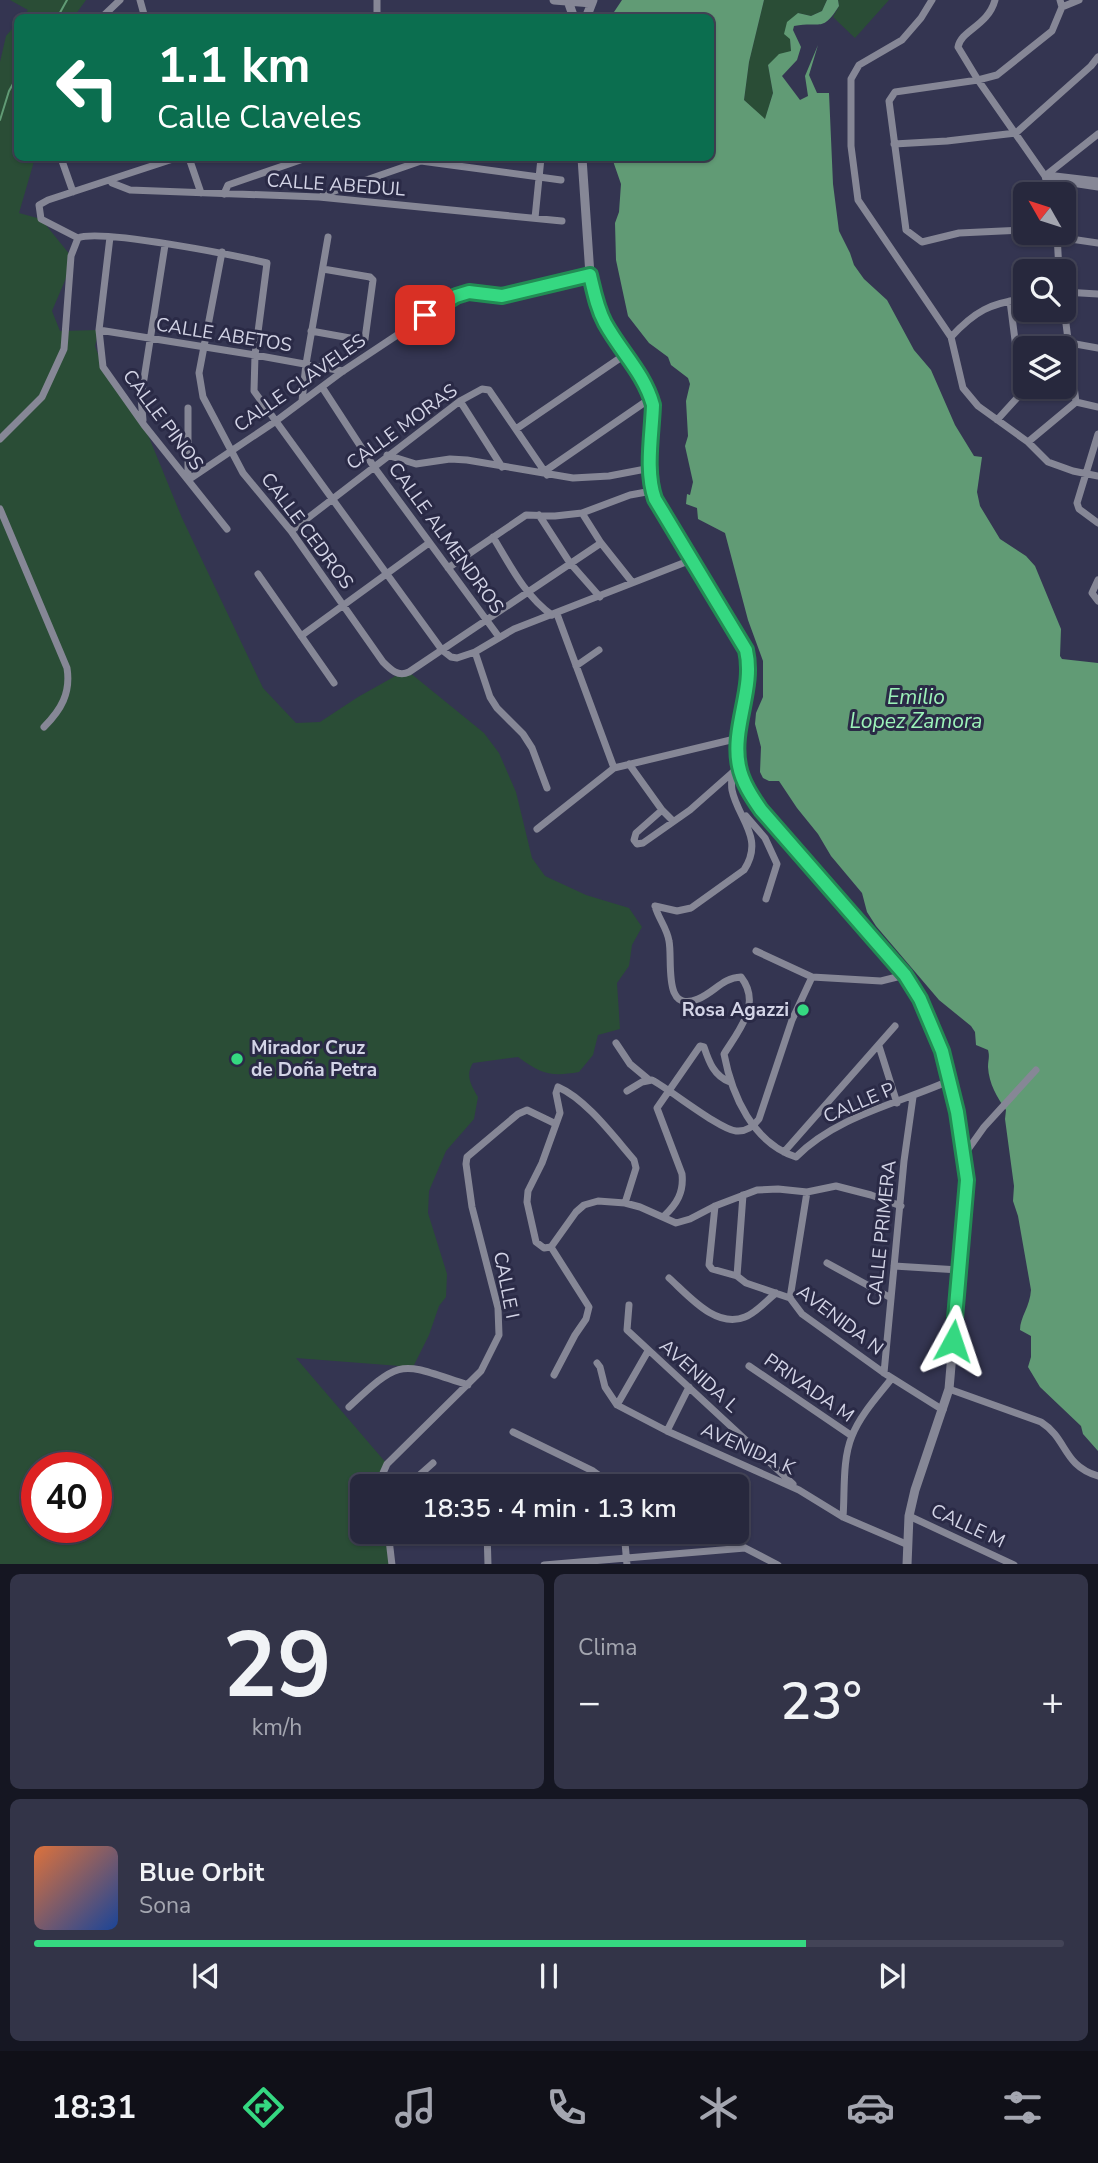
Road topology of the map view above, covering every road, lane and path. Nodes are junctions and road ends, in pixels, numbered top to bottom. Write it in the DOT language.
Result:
graph roads {
  1 [pos="120,0"];
  2 [pos="554,0"];
  3 [pos="932,0"];
  4 [pos="995,0"];
  5 [pos="1079,0"];
  6 [pos="568,1"];
  7 [pos="593,2"];
  8 [pos="1061,4"];
  9 [pos="105,14"];
  10 [pos="1098,57"];
  11 [pos="978,80"];
  12 [pos="1016,132"];
  13 [pos="1098,134"];
  14 [pos="894,144"];
  15 [pos="62,161"];
  16 [pos="167,161"];
  17 [pos="190,161"];
  18 [pos="297,161"];
  19 [pos="415,161"];
  20 [pos="433,161"];
  21 [pos="541,161"];
  22 [pos="582,161"];
  23 [pos="1045,176"];
  24 [pos="539,178"];
  25 [pos="110,180"];
  26 [pos="561,180"];
  27 [pos="1098,181"];
  28 [pos="1047,182"];
  29 [pos="1098,187"];
  30 [pos="73,192"];
  31 [pos="201,193"];
  32 [pos="224,194"];
  33 [pos="319,197"];
  34 [pos="535,218"];
  35 [pos="562,221"];
  36 [pos="1013,230"];
  37 [pos="110,237"];
  38 [pos="328,237"];
  39 [pos="78,238"];
  40 [pos="1076,239"];
  41 [pos="1098,243"];
  42 [pos="165,244"];
  43 [pos="222,252"];
  44 [pos="323,269"];
  45 [pos="590,275"];
  46 [pos="1076,293"];
  47 [pos="1098,294"];
  48 [pos="1010,301"];
  49 [pos="1013,301"];
  50 [pos="99,330"];
  51 [pos="312,331"];
  52 [pos="951,337"];
  53 [pos="151,339"];
  54 [pos="365,339"];
  55 [pos="1076,344"];
  56 [pos="203,348"];
  57 [pos="1098,348"];
  58 [pos="372,351"];
  59 [pos="626,354"];
  60 [pos="256,355"];
  61 [pos="306,364"];
  62 [pos="343,371"];
  63 [pos="321,387"];
  64 [pos="651,398"];
  65 [pos="1076,399"];
  66 [pos="302,401"];
  67 [pos="460,401"];
  68 [pos="1076,402"];
  69 [pos="1098,407"];
  70 [pos="188,408"];
  71 [pos="997,420"];
  72 [pos="276,421"];
  73 [pos="144,425"];
  74 [pos="516,429"];
  75 [pos="1098,435"];
  76 [pos="0,439"];
  77 [pos="1028,442"];
  78 [pos="230,452"];
  79 [pos="387,456"];
  80 [pos="374,467"];
  81 [pos="502,467"];
  82 [pos="651,468"];
  83 [pos="1086,472"];
  84 [pos="546,473"];
  85 [pos="1098,476"];
  86 [pos="188,480"];
  87 [pos="652,491"];
  88 [pos="332,498"];
  89 [pos="0,509"];
  90 [pos="582,513"];
  91 [pos="539,515"];
  92 [pos="1098,523"];
  93 [pos="227,528"];
  94 [pos="290,531"];
  95 [pos="493,537"];
  96 [pos="429,543"];
  97 [pos="601,543"];
  98 [pos="691,560"];
  99 [pos="570,563"];
  100 [pos="448,568"];
  101 [pos="258,574"];
  102 [pos="388,575"];
  103 [pos="1098,580"];
  104 [pos="632,582"];
  105 [pos="527,593"];
  106 [pos="600,597"];
  107 [pos="1098,601"];
  108 [pos="344,607"];
  109 [pos="555,614"];
  110 [pos="487,620"];
  111 [pos="302,636"];
  112 [pos="499,637"];
  113 [pos="442,650"];
  114 [pos="599,650"];
  115 [pos="475,652"];
  116 [pos="576,666"];
  117 [pos="334,683"];
  118 [pos="44,727"];
  119 [pos="738,738"];
  120 [pos="629,764"];
  121 [pos="614,768"];
  122 [pos="736,771"];
  123 [pos="547,788"];
  124 [pos="662,810"];
  125 [pos="742,811"];
  126 [pos="673,821"];
  127 [pos="537,829"];
  128 [pos="766,899"];
  129 [pos="756,951"];
  130 [pos="905,975"];
  131 [pos="812,977"];
  132 [pos="895,1026"];
  133 [pos="616,1043"];
  134 [pos="879,1046"];
  135 [pos="1036,1070"];
  136 [pos="648,1079"];
  137 [pos="951,1080"];
  138 [pos="730,1082"];
  139 [pos="670,1090"];
  140 [pos="627,1091"];
  141 [pos="913,1097"];
  142 [pos="897,1103"];
  143 [pos="556,1124"];
  144 [pos="755,1125"];
  145 [pos="784,1152"];
  146 [pos="964,1155"];
  147 [pos="807,1192"];
  148 [pos="743,1195"];
  149 [pos="625,1203"];
  150 [pos="715,1206"];
  151 [pos="901,1206"];
  152 [pos="664,1216"];
  153 [pos="551,1247"];
  154 [pos="827,1263"];
  155 [pos="894,1266"];
  156 [pos="959,1270"];
  157 [pos="737,1276"];
  158 [pos="669,1278"];
  159 [pos="776,1293"];
  160 [pos="790,1298"];
  161 [pos="891,1298"];
  162 [pos="629,1305"];
  163 [pos="648,1351"];
  164 [pos="597,1363"];
  165 [pos="749,1366"];
  166 [pos="884,1373"];
  167 [pos="554,1375"];
  168 [pos="892,1378"];
  169 [pos="468,1385"];
  170 [pos="689,1387"];
  171 [pos="949,1389"];
  172 [pos="618,1405"];
  173 [pos="349,1407"];
  174 [pos="943,1410"];
  175 [pos="667,1431"];
  176 [pos="513,1432"];
  177 [pos="852,1436"];
  178 [pos="433,1463"];
  179 [pos="383,1474"];
  180 [pos="421,1474"];
  181 [pos="597,1474"];
  182 [pos="1098,1476"];
  183 [pos="799,1490"];
  184 [pos="909,1516"];
  185 [pos="843,1517"];
  186 [pos="390,1544"];
  187 [pos="487,1544"];
  188 [pos="625,1544"];
  189 [pos="737,1544"];
  190 [pos="906,1544"];
  191 [pos="745,1548"];
  192 [pos="626,1562"];
  193 [pos="768,1562"];
  194 [pos="392,1564"];
  195 [pos="488,1564"];
  196 [pos="544,1564"];
  197 [pos="778,1564"];
  198 [pos="907,1564"];
  199 [pos="1014,1564"];
  1 -- 9 [label="street"];
  2 -- 6 [label="street"];
  3 -- 52 [label="street"];
  4 -- 11 [label="street"];
  5 -- 8 [label="street"];
  6 -- 7 [label="street"];
  8 -- 11 [label="street"];
  10 -- 12 [label="street"];
  11 -- 12 [label="street"];
  11 -- 14 [label="street"];
  12 -- 14 [label="street"];
  12 -- 23 [label="street"];
  13 -- 23 [label="street"];
  14 -- 36 [label="street"];
  15 -- 30 [label="street"];
  16 -- 25 [label="street"];
  17 -- 31 [label="street"];
  18 -- 32 [label="street"];
  19 -- 33 [label="street"];
  20 -- 24 [label="street"];
  21 -- 24 [label="street"];
  22 -- 45 [label="street"];
  23 -- 27 [label="street"];
  23 -- 28 [label="street"];
  23 -- 29 [label="street"];
  24 -- 26 [label="street"];
  24 -- 34 [label="street"];
  25 -- 30 [label="street"];
  25 -- 31 [label="street, CALLE ABEDUL"];
  30 -- 39 [label="street"];
  31 -- 32 [label="street, CALLE ABEDUL"];
  32 -- 33 [label="street, CALLE ABEDUL"];
  33 -- 34 [label="street, CALLE ABEDUL"];
  34 -- 35 [label="street, CALLE ABEDUL"];
  37 -- 39 [label="street"];
  37 -- 42 [label="street"];
  37 -- 50 [label="street, CALLE PINOS"];
  38 -- 44 [label="street"];
  39 -- 76 [label="street"];
  40 -- 41 [label="street"];
  42 -- 43 [label="street"];
  42 -- 53 [label="street"];
  43 -- 56 [label="street"];
  43 -- 60 [label="street"];
  44 -- 51 [label="street"];
  44 -- 54 [label="street"];
  45 -- 58 [label="street, CALLE CLAVELES"];
  45 -- 59 [label="street"];
  46 -- 47 [label="street"];
  48 -- 49 [label="street"];
  48 -- 52 [label="street"];
  48 -- 71 [label="street"];
  50 -- 53 [label="street, CALLE ABETOS"];
  50 -- 73 [label="street, CALLE PINOS"];
  51 -- 54 [label="street"];
  51 -- 61 [label="street"];
  52 -- 71 [label="street"];
  53 -- 56 [label="street, CALLE ABETOS"];
  53 -- 73 [label="street"];
  54 -- 58 [label="street"];
  55 -- 57 [label="street"];
  56 -- 60 [label="street, CALLE ABETOS"];
  56 -- 78 [label="street, CALLE CEDROS"];
  58 -- 62 [label="street, CALLE CLAVELES"];
  59 -- 64 [label="street"];
  59 -- 74 [label="street"];
  60 -- 61 [label="street, CALLE ABETOS"];
  60 -- 72 [label="street"];
  61 -- 62 [label="street, CALLE ABETOS"];
  61 -- 66 [label="street"];
  62 -- 63 [label="street, CALLE CLAVELES"];
  63 -- 66 [label="street, CALLE CLAVELES"];
  63 -- 80 [label="street, CALLE ALMENDROS"];
  64 -- 82 [label="street"];
  64 -- 84 [label="street"];
  65 -- 68 [label="street"];
  66 -- 72 [label="street, CALLE CLAVELES"];
  67 -- 74 [label="street, CALLE MORAS"];
  67 -- 79 [label="street, CALLE MORAS"];
  67 -- 81 [label="street"];
  68 -- 69 [label="street"];
  68 -- 77 [label="street"];
  70 -- 86 [label="street"];
  71 -- 77 [label="street"];
  72 -- 78 [label="street, CALLE CLAVELES"];
  72 -- 88 [label="street"];
  73 -- 86 [label="street, CALLE PINOS"];
  74 -- 84 [label="street, CALLE MORAS"];
  75 -- 83 [label="street"];
  77 -- 83 [label="street"];
  78 -- 86 [label="street, CALLE CLAVELES"];
  78 -- 94 [label="street, CALLE CEDROS"];
  79 -- 80 [label="street, CALLE MORAS"];
  79 -- 81 [label="street"];
  80 -- 88 [label="street, CALLE MORAS"];
  80 -- 96 [label="street, CALLE ALMENDROS"];
  81 -- 84 [label="street"];
  82 -- 84 [label="street"];
  82 -- 87 [label="street"];
  83 -- 85 [label="street"];
  83 -- 92 [label="street"];
  86 -- 93 [label="street, CALLE PINOS"];
  87 -- 90 [label="street"];
  87 -- 98 [label="street"];
  88 -- 94 [label="street, CALLE MORAS"];
  88 -- 102 [label="street"];
  89 -- 118 [label="street"];
  90 -- 91 [label="street"];
  90 -- 97 [label="street"];
  91 -- 95 [label="street"];
  91 -- 99 [label="street"];
  94 -- 108 [label="street, CALLE CEDROS"];
  95 -- 100 [label="street"];
  95 -- 105 [label="street"];
  96 -- 100 [label="street, CALLE ALMENDROS"];
  96 -- 102 [label="street"];
  97 -- 99 [label="street"];
  97 -- 104 [label="street"];
  98 -- 104 [label="street"];
  98 -- 119 [label="street"];
  99 -- 105 [label="street"];
  99 -- 106 [label="street"];
  100 -- 110 [label="street, CALLE ALMENDROS"];
  101 -- 111 [label="street"];
  102 -- 108 [label="street"];
  102 -- 113 [label="street"];
  103 -- 107 [label="street"];
  104 -- 106 [label="street"];
  105 -- 109 [label="street"];
  105 -- 110 [label="street"];
  106 -- 109 [label="street"];
  108 -- 111 [label="street"];
  108 -- 113 [label="street, CALLE CEDROS"];
  109 -- 112 [label="street"];
  109 -- 116 [label="street"];
  110 -- 112 [label="street, CALLE ALMENDROS"];
  110 -- 113 [label="street"];
  111 -- 117 [label="street"];
  112 -- 115 [label="street"];
  113 -- 115 [label="street"];
  114 -- 116 [label="street"];
  115 -- 123 [label="street"];
  116 -- 121 [label="street"];
  119 -- 120 [label="street"];
  119 -- 122 [label="street"];
  120 -- 121 [label="street"];
  120 -- 124 [label="street"];
  121 -- 127 [label="street"];
  122 -- 125 [label="street"];
  122 -- 126 [label="street"];
  122 -- 130 [label="street"];
  124 -- 126 [label="street"];
  124 -- 126 [label="street"];
  125 -- 128 [label="street"];
  125 -- 138 [label="street"];
  129 -- 131 [label="street"];
  130 -- 131 [label="street"];
  130 -- 137 [label="street"];
  131 -- 144 [label="street"];
  132 -- 134 [label="street"];
  133 -- 136 [label="street"];
  134 -- 142 [label="street"];
  134 -- 145 [label="street"];
  135 -- 146 [label="street"];
  136 -- 139 [label="street"];
  136 -- 140 [label="street"];
  137 -- 141 [label="street, CALLE P"];
  137 -- 146 [label="street"];
  138 -- 139 [label="street"];
  138 -- 144 [label="street"];
  139 -- 144 [label="street"];
  139 -- 152 [label="street"];
  141 -- 142 [label="street, CALLE P"];
  141 -- 151 [label="street, CALLE PRIMERA"];
  142 -- 145 [label="street, CALLE P"];
  143 -- 149 [label="street"];
  143 -- 153 [label="street"];
  143 -- 169 [label="street, CALLE I"];
  144 -- 145 [label="street"];
  146 -- 156 [label="street"];
  147 -- 148 [label="street"];
  147 -- 151 [label="street"];
  147 -- 160 [label="street"];
  148 -- 150 [label="street"];
  148 -- 157 [label="street"];
  149 -- 152 [label="street"];
  149 -- 153 [label="street"];
  150 -- 152 [label="street"];
  150 -- 157 [label="street, AVENIDA N"];
  151 -- 155 [label="street, CALLE PRIMERA"];
  153 -- 167 [label="street"];
  154 -- 161 [label="street"];
  155 -- 156 [label="street"];
  155 -- 161 [label="street, CALLE PRIMERA"];
  156 -- 171 [label="street"];
  157 -- 159 [label="street, AVENIDA N"];
  158 -- 159 [label="street"];
  159 -- 160 [label="street, AVENIDA N"];
  160 -- 166 [label="street, AVENIDA N"];
  161 -- 166 [label="street, CALLE PRIMERA"];
  162 -- 163 [label="street, AVENIDA L"];
  163 -- 170 [label="street, AVENIDA L"];
  163 -- 172 [label="street"];
  164 -- 172 [label="street"];
  165 -- 177 [label="street, PRIVADA M"];
  166 -- 168 [label="street, AVENIDA N"];
  168 -- 174 [label="street, AVENIDA N"];
  168 -- 177 [label="street"];
  169 -- 173 [label="street"];
  169 -- 179 [label="street, CALLE I"];
  170 -- 175 [label="street"];
  170 -- 183 [label="street, AVENIDA L"];
  171 -- 174 [label="street"];
  171 -- 182 [label="street"];
  172 -- 175 [label="street, AVENIDA K"];
  174 -- 184 [label="street"];
  175 -- 183 [label="street, AVENIDA K"];
  176 -- 181 [label="street"];
  177 -- 185 [label="street"];
  178 -- 180 [label="street"];
  183 -- 185 [label="street, AVENIDA K"];
  184 -- 190 [label="street"];
  184 -- 199 [label="street, CALLE M"];
  185 -- 190 [label="street, AVENIDA K"];
  186 -- 194 [label="street"];
  187 -- 195 [label="street"];
  188 -- 192 [label="street"];
  189 -- 191 [label="street"];
  190 -- 198 [label="street"];
  191 -- 192 [label="street"];
  191 -- 193 [label="street"];
  192 -- 196 [label="street"];
  193 -- 197 [label="street"];
}
